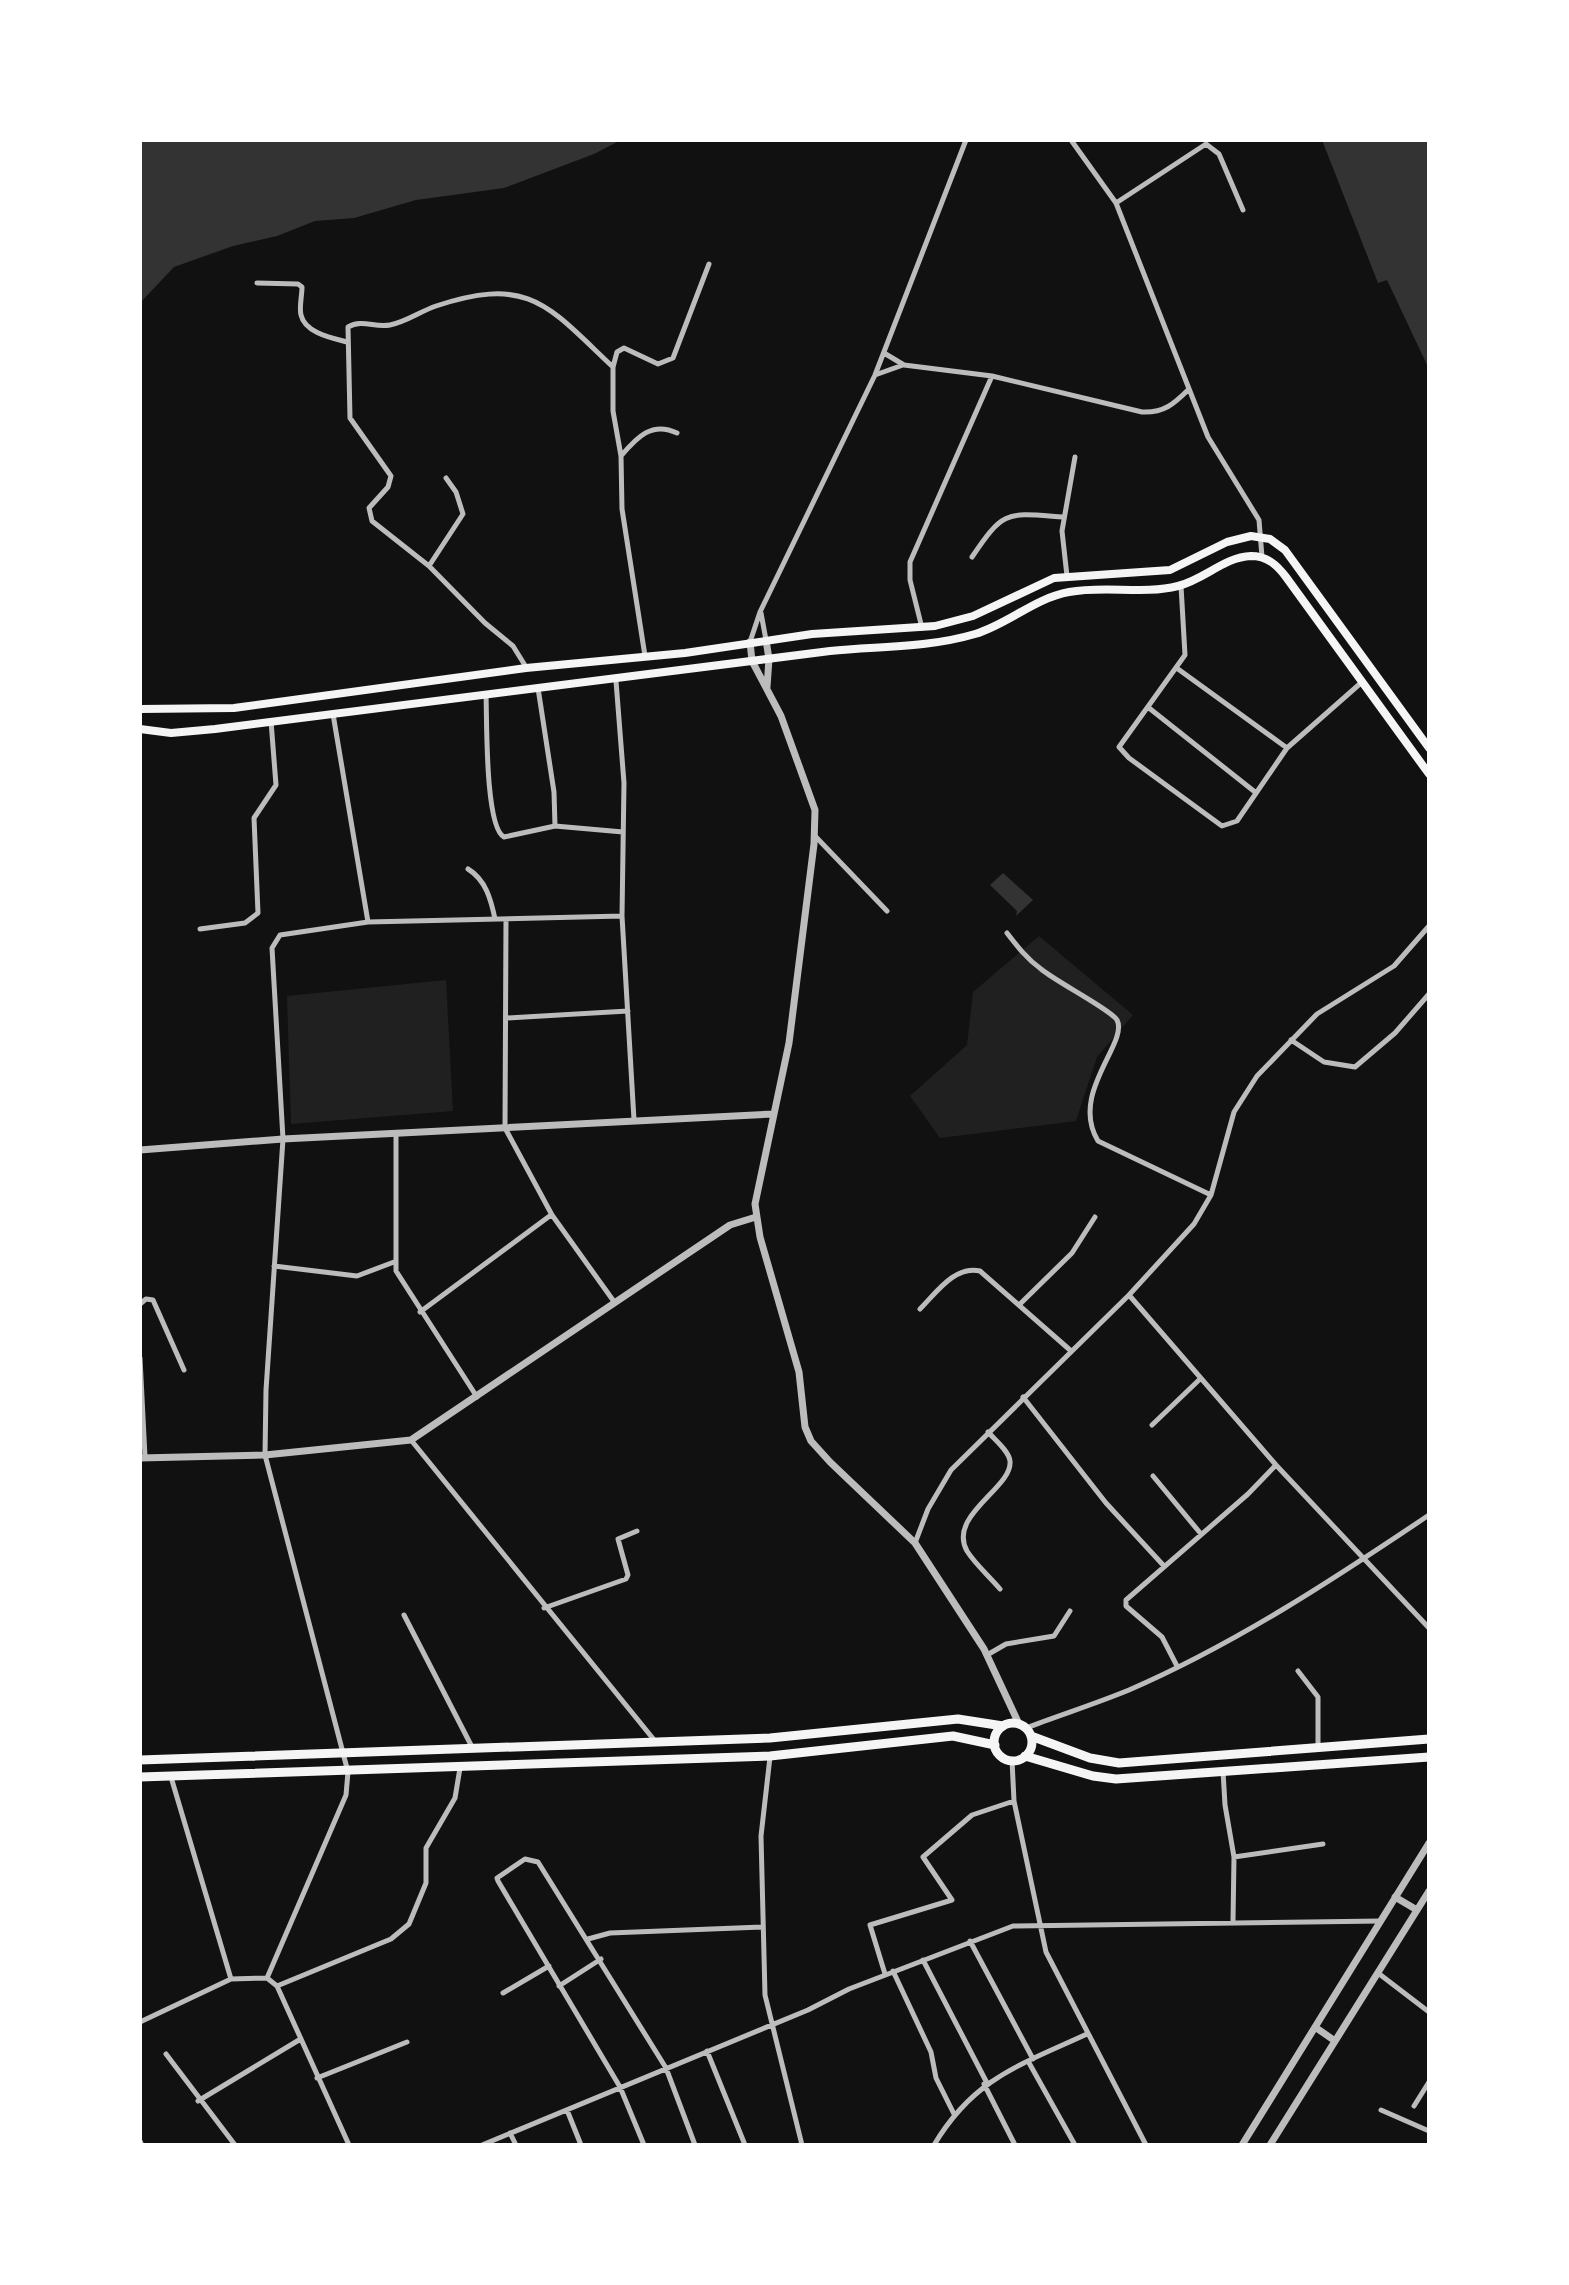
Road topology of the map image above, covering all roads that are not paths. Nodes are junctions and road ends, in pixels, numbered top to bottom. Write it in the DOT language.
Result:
graph roads {
  1 [pos="966,140"];
  2 [pos="1071,140"];
  3 [pos="1116,203"];
  4 [pos="1243,210"];
  5 [pos="709,264"];
  6 [pos="257,283"];
  7 [pos="347,342"];
  8 [pos="884,353"];
  9 [pos="904,365"];
  10 [pos="613,367"];
  11 [pos="875,375"];
  12 [pos="992,376"];
  13 [pos="1189,389"];
  14 [pos="677,433"];
  15 [pos="621,456"];
  16 [pos="1075,457"];
  17 [pos="446,478"];
  18 [pos="1063,517"];
  19 [pos="1263,537"];
  20 [pos="972,557"];
  21 [pos="1262,557"];
  22 [pos="429,566"];
  23 [pos="1067,576"];
  24 [pos="1181,586"];
  25 [pos="760,612"];
  26 [pos="922,628"];
  27 [pos="766,640"];
  28 [pos="750,642"];
  29 [pos="645,656"];
  30 [pos="769,659"];
  31 [pos="752,661"];
  32 [pos="526,668"];
  33 [pos="1178,669"];
  34 [pos="616,681"];
  35 [pos="1363,681"];
  36 [pos="538,687"];
  37 [pos="766,689"];
  38 [pos="486,694"];
  39 [pos="1149,708"];
  40 [pos="140,709"];
  41 [pos="333,713"];
  42 [pos="270,720"];
  43 [pos="140,729"];
  44 [pos="1287,748"];
  45 [pos="1429,748"];
  46 [pos="1429,774"];
  47 [pos="1255,792"];
  48 [pos="555,826"];
  49 [pos="623,832"];
  50 [pos="815,836"];
  51 [pos="468,869"];
  52 [pos="887,911"];
  53 [pos="622,916"];
  54 [pos="495,919"];
  55 [pos="506,919"];
  56 [pos="368,922"];
  57 [pos="200,929"];
  58 [pos="1428,929"];
  59 [pos="1007,933"];
  60 [pos="1429,994"];
  61 [pos="629,1011"];
  62 [pos="506,1018"];
  63 [pos="1291,1040"];
  64 [pos="774,1114"];
  65 [pos="634,1120"];
  66 [pos="505,1128"];
  67 [pos="396,1134"];
  68 [pos="283,1139"];
  69 [pos="140,1150"];
  70 [pos="1211,1195"];
  71 [pos="552,1215"];
  72 [pos="756,1217"];
  73 [pos="1095,1217"];
  74 [pos="394,1262"];
  75 [pos="274,1266"];
  76 [pos="1129,1295"];
  77 [pos="140,1304"];
  78 [pos="615,1304"];
  79 [pos="1019,1305"];
  80 [pos="920,1309"];
  81 [pos="420,1312"];
  82 [pos="1070,1350"];
  83 [pos="140,1358"];
  84 [pos="184,1370"];
  85 [pos="1200,1379"];
  86 [pos="1023,1397"];
  87 [pos="477,1398"];
  88 [pos="1152,1425"];
  89 [pos="988,1432"];
  90 [pos="411,1440"];
  91 [pos="265,1455"];
  92 [pos="142,1458"];
  93 [pos="1276,1465"];
  94 [pos="1153,1476"];
  95 [pos="1429,1515"];
  96 [pos="637,1531"];
  97 [pos="1201,1534"];
  98 [pos="915,1543"];
  99 [pos="1363,1560"];
  100 [pos="1164,1566"];
  101 [pos="1000,1589"];
  102 [pos="544,1608"];
  103 [pos="1070,1611"];
  104 [pos="404,1615"];
  105 [pos="1429,1628"];
  106 [pos="987,1655"];
  107 [pos="1177,1666"];
  108 [pos="1298,1671"];
  109 [pos="1003,1726"];
  110 [pos="1025,1729"];
  111 [pos="1429,1739"];
  112 [pos="656,1742"];
  113 [pos="995,1745"];
  114 [pos="1318,1747"];
  115 [pos="473,1748"];
  116 [pos="345,1752"];
  117 [pos="363,1752"];
  118 [pos="770,1756"];
  119 [pos="1025,1756"];
  120 [pos="1429,1757"];
  121 [pos="140,1760"];
  122 [pos="1012,1760"];
  123 [pos="460,1768"];
  124 [pos="1223,1768"];
  125 [pos="364,1771"];
  126 [pos="348,1772"];
  127 [pos="171,1776"];
  128 [pos="140,1777"];
  129 [pos="1014,1801"];
  130 [pos="1429,1843"];
  131 [pos="1323,1844"];
  132 [pos="1234,1857"];
  133 [pos="1429,1891"];
  134 [pos="1395,1897"];
  135 [pos="1417,1910"];
  136 [pos="1233,1921"];
  137 [pos="1381,1921"];
  138 [pos="1038,1925"];
  139 [pos="762,1927"];
  140 [pos="588,1939"];
  141 [pos="970,1941"];
  142 [pos="601,1959"];
  143 [pos="923,1960"];
  144 [pos="549,1966"];
  145 [pos="893,1971"];
  146 [pos="1378,1973"];
  147 [pos="885,1974"];
  148 [pos="267,1978"];
  149 [pos="231,1979"];
  150 [pos="277,1986"];
  151 [pos="559,1986"];
  152 [pos="503,1993"];
  153 [pos="1429,2012"];
  154 [pos="140,2022"];
  155 [pos="772,2024"];
  156 [pos="1315,2027"];
  157 [pos="1087,2034"];
  158 [pos="299,2040"];
  159 [pos="1335,2041"];
  160 [pos="407,2042"];
  161 [pos="707,2051"];
  162 [pos="166,2054"];
  163 [pos="1031,2060"];
  164 [pos="666,2068"];
  165 [pos="317,2078"];
  166 [pos="1429,2082"];
  167 [pos="985,2083"];
  168 [pos="620,2087"];
  169 [pos="198,2101"];
  170 [pos="1414,2106"];
  171 [pos="567,2110"];
  172 [pos="1381,2110"];
  173 [pos="954,2114"];
  174 [pos="1429,2131"];
  175 [pos="510,2133"];
  176 [pos="235,2145"];
  177 [pos="349,2145"];
  178 [pos="482,2145"];
  179 [pos="516,2145"];
  180 [pos="581,2145"];
  181 [pos="644,2145"];
  182 [pos="695,2145"];
  183 [pos="745,2145"];
  184 [pos="802,2145"];
  185 [pos="934,2145"];
  186 [pos="1015,2145"];
  187 [pos="1075,2145"];
  188 [pos="1146,2145"];
  189 [pos="1242,2145"];
  190 [pos="1270,2145"];
  1 -- 8 [label="street"];
  2 -- 3 [label="street"];
  3 -- 4 [label="street"];
  3 -- 13 [label="street"];
  5 -- 10 [label="street"];
  6 -- 7 [label="street"];
  7 -- 10 [label="street"];
  7 -- 22 [label="street"];
  8 -- 9 [label="street"];
  8 -- 11 [label="street"];
  9 -- 11 [label="street"];
  9 -- 12 [label="street"];
  10 -- 15 [label="street"];
  11 -- 25 [label="street"];
  12 -- 13 [label="street"];
  12 -- 26 [label="street"];
  13 -- 19 [label="street"];
  14 -- 15 [label="street"];
  15 -- 29 [label="street"];
  16 -- 18 [label="street"];
  17 -- 22 [label="street"];
  18 -- 20 [label="street"];
  18 -- 23 [label="street"];
  19 -- 21 [label="street"];
  19 -- 23 [label="main road"];
  19 -- 45 [label="main road"];
  21 -- 24 [label="main road"];
  21 -- 35 [label="main road"];
  22 -- 32 [label="street"];
  23 -- 26 [label="main road"];
  24 -- 30 [label="main road"];
  24 -- 33 [label="street"];
  25 -- 27 [label="street"];
  25 -- 28 [label="street"];
  26 -- 27 [label="main road"];
  27 -- 28 [label="main road"];
  27 -- 30 [label="street"];
  28 -- 29 [label="main road"];
  28 -- 31 [label="street"];
  29 -- 32 [label="main road"];
  30 -- 31 [label="main road"];
  30 -- 37 [label="street"];
  31 -- 34 [label="main road"];
  31 -- 37 [label="street"];
  32 -- 40 [label="main road"];
  33 -- 39 [label="street"];
  33 -- 44 [label="street"];
  34 -- 36 [label="main road"];
  34 -- 49 [label="street"];
  35 -- 44 [label="street"];
  35 -- 46 [label="main road"];
  36 -- 38 [label="main road"];
  36 -- 48 [label="street"];
  37 -- 50 [label="street"];
  38 -- 41 [label="main road"];
  38 -- 48 [label="street"];
  39 -- 47 [label="street"];
  39 -- 47 [label="street"];
  41 -- 42 [label="main road"];
  41 -- 56 [label="street"];
  42 -- 43 [label="main road"];
  42 -- 57 [label="street"];
  44 -- 47 [label="street"];
  48 -- 49 [label="street"];
  49 -- 53 [label="street"];
  50 -- 52 [label="street"];
  50 -- 64 [label="street"];
  51 -- 54 [label="street"];
  53 -- 55 [label="street"];
  53 -- 61 [label="street"];
  54 -- 55 [label="street"];
  54 -- 56 [label="street"];
  55 -- 62 [label="street"];
  56 -- 68 [label="street"];
  58 -- 63 [label="street"];
  59 -- 70 [label="street"];
  60 -- 63 [label="street"];
  61 -- 62 [label="street"];
  61 -- 65 [label="street"];
  62 -- 66 [label="street"];
  63 -- 70 [label="street"];
  64 -- 65 [label="street"];
  64 -- 72 [label="street"];
  65 -- 66 [label="street"];
  66 -- 67 [label="street"];
  66 -- 71 [label="street"];
  67 -- 68 [label="street"];
  67 -- 74 [label="street"];
  68 -- 69 [label="street"];
  68 -- 75 [label="street"];
  70 -- 76 [label="street"];
  71 -- 78 [label="street"];
  71 -- 81 [label="street"];
  72 -- 78 [label="street"];
  72 -- 98 [label="street"];
  73 -- 79 [label="street"];
  74 -- 75 [label="street"];
  74 -- 81 [label="street"];
  75 -- 91 [label="street"];
  76 -- 82 [label="street"];
  76 -- 85 [label="street"];
  77 -- 84 [label="street"];
  78 -- 87 [label="street"];
  79 -- 80 [label="street"];
  79 -- 82 [label="street"];
  81 -- 87 [label="street"];
  82 -- 86 [label="street"];
  83 -- 92 [label="street"];
  85 -- 88 [label="street"];
  85 -- 93 [label="street"];
  86 -- 89 [label="street"];
  86 -- 100 [label="street"];
  87 -- 90 [label="street"];
  89 -- 98 [label="street"];
  89 -- 101 [label="street"];
  90 -- 91 [label="street"];
  90 -- 102 [label="street"];
  91 -- 92 [label="street"];
  91 -- 116 [label="street"];
  93 -- 97 [label="street"];
  93 -- 99 [label="street"];
  94 -- 97 [label="street"];
  95 -- 99 [label="street"];
  96 -- 102 [label="street"];
  97 -- 100 [label="street"];
  98 -- 106 [label="street"];
  99 -- 105 [label="street"];
  99 -- 107 [label="street"];
  100 -- 107 [label="street"];
  102 -- 112 [label="street"];
  103 -- 106 [label="street"];
  104 -- 115 [label="street"];
  106 -- 110 [label="street"];
  107 -- 110 [label="street"];
  108 -- 114 [label="street"];
  109 -- 110 [label="highway"];
  109 -- 112 [label="highway"];
  109 -- 113 [label="highway"];
  110 -- 114 [label="highway"];
  110 -- 119 [label="highway"];
  111 -- 114 [label="highway"];
  112 -- 115 [label="highway"];
  113 -- 118 [label="highway"];
  113 -- 122 [label="highway"];
  115 -- 117 [label="highway"];
  116 -- 117 [label="highway"];
  116 -- 121 [label="highway"];
  116 -- 126 [label="street"];
  117 -- 125 [label="highway"];
  118 -- 123 [label="highway"];
  118 -- 139 [label="street"];
  119 -- 122 [label="highway"];
  119 -- 124 [label="highway"];
  120 -- 124 [label="highway"];
  122 -- 129 [label="street"];
  123 -- 125 [label="highway"];
  123 -- 150 [label="street"];
  124 -- 132 [label="street"];
  125 -- 126 [label="highway"];
  126 -- 127 [label="highway"];
  126 -- 148 [label="street"];
  127 -- 128 [label="highway"];
  127 -- 149 [label="street"];
  129 -- 138 [label="street"];
  129 -- 147 [label="street"];
  130 -- 134 [label="street"];
  131 -- 132 [label="street"];
  132 -- 136 [label="street"];
  133 -- 135 [label="street"];
  134 -- 135 [label="street"];
  134 -- 137 [label="street"];
  135 -- 146 [label="street"];
  136 -- 137 [label="street"];
  136 -- 138 [label="street"];
  137 -- 156 [label="street"];
  138 -- 141 [label="street"];
  138 -- 157 [label="street"];
  139 -- 140 [label="street"];
  139 -- 155 [label="street"];
  140 -- 142 [label="street"];
  140 -- 144 [label="street"];
  141 -- 143 [label="street"];
  141 -- 163 [label="street"];
  142 -- 151 [label="street"];
  142 -- 164 [label="street"];
  143 -- 145 [label="street"];
  143 -- 167 [label="street"];
  144 -- 151 [label="street"];
  144 -- 152 [label="street"];
  145 -- 147 [label="street"];
  145 -- 173 [label="street"];
  146 -- 153 [label="street"];
  146 -- 159 [label="street"];
  147 -- 155 [label="street"];
  148 -- 149 [label="street"];
  148 -- 150 [label="street"];
  149 -- 154 [label="street"];
  150 -- 158 [label="street"];
  151 -- 168 [label="street"];
  155 -- 161 [label="street"];
  155 -- 184 [label="street"];
  156 -- 159 [label="street"];
  156 -- 189 [label="street"];
  157 -- 163 [label="street"];
  157 -- 188 [label="street"];
  158 -- 165 [label="street"];
  158 -- 169 [label="street"];
  159 -- 190 [label="street"];
  160 -- 165 [label="street"];
  161 -- 164 [label="street"];
  161 -- 183 [label="street"];
  162 -- 169 [label="street"];
  163 -- 167 [label="street"];
  163 -- 187 [label="street"];
  164 -- 168 [label="street"];
  164 -- 182 [label="street"];
  165 -- 177 [label="street"];
  166 -- 170 [label="street"];
  167 -- 173 [label="street"];
  167 -- 186 [label="street"];
  168 -- 171 [label="street"];
  168 -- 181 [label="street"];
  169 -- 176 [label="street"];
  171 -- 175 [label="street"];
  171 -- 180 [label="street"];
  172 -- 174 [label="street"];
  173 -- 185 [label="street"];
  175 -- 178 [label="street"];
  175 -- 179 [label="street"];
}
